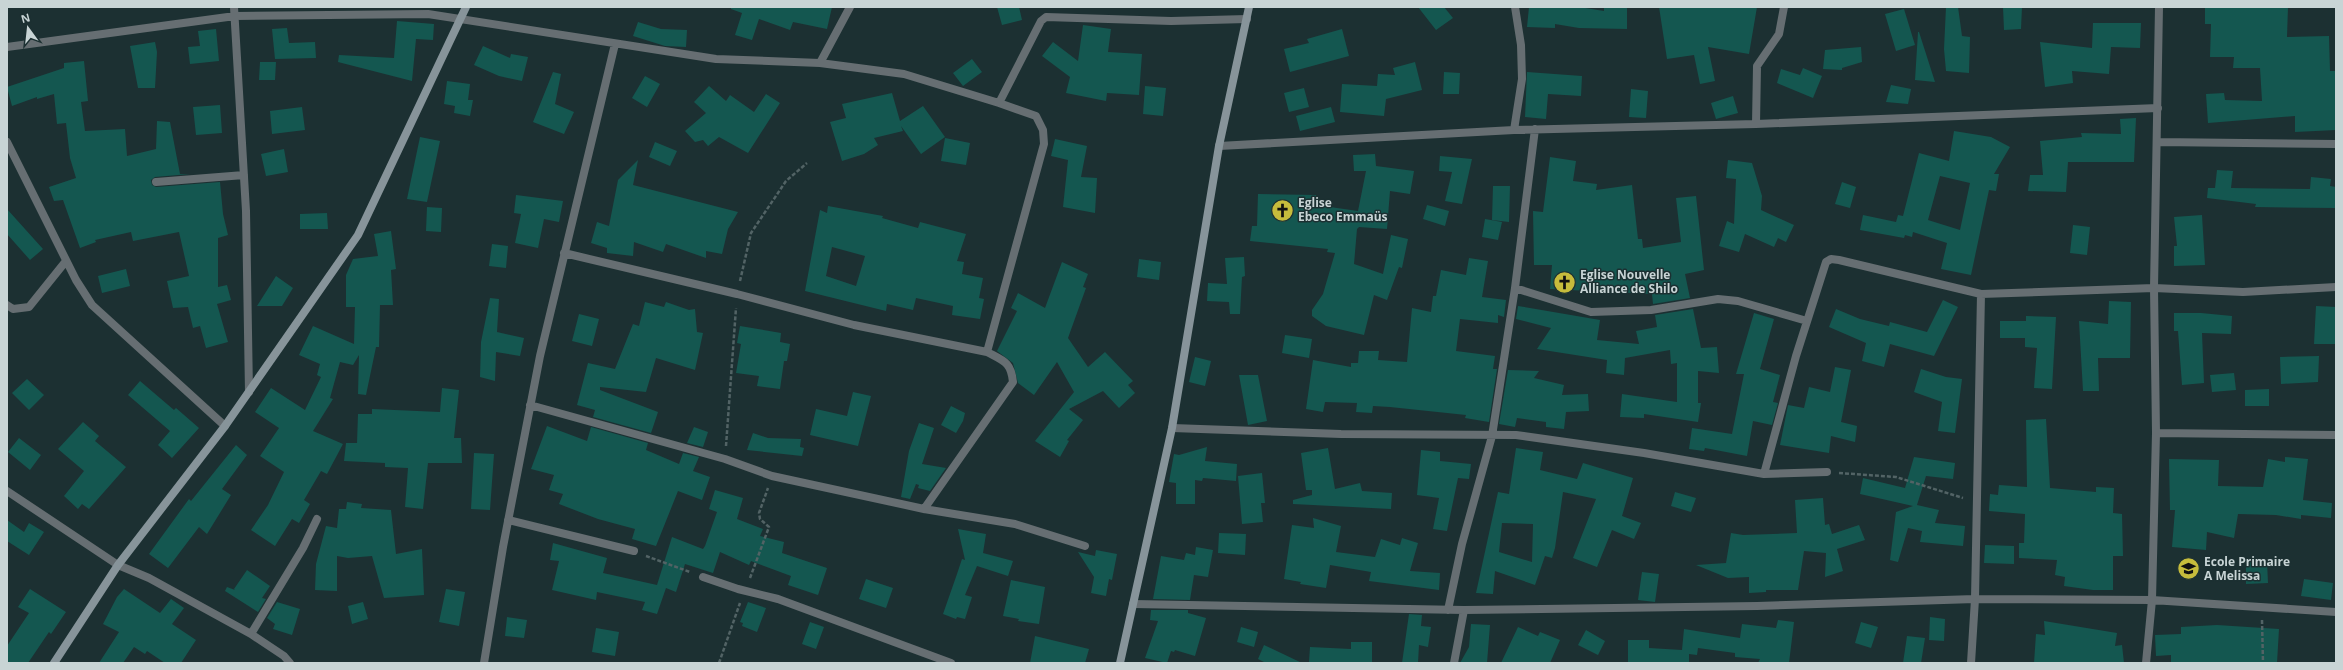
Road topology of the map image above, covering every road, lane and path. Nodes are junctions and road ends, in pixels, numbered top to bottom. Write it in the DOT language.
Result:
graph roads {
  1 [pos="234,7"];
  2 [pos="466,7"];
  3 [pos="850,7"];
  4 [pos="1249,7"];
  5 [pos="1515,7"];
  6 [pos="1784,7"];
  7 [pos="2159,7"];
  8 [pos="235,16"];
  9 [pos="460,17"];
  10 [pos="1247,19"];
  11 [pos="615,44"];
  12 [pos="7,47"];
  13 [pos="820,64"];
  14 [pos="999,103"];
  15 [pos="2158,108"];
  16 [pos="1756,124"];
  17 [pos="1535,129"];
  18 [pos="1514,130"];
  19 [pos="7,142"];
  20 [pos="2158,142"];
  21 [pos="2336,144"];
  22 [pos="1219,146"];
  23 [pos="807,163"];
  24 [pos="244,174"];
  25 [pos="156,182"];
  26 [pos="564,253"];
  27 [pos="66,261"];
  28 [pos="1515,288"];
  29 [pos="2154,288"];
  30 [pos="2336,288"];
  31 [pos="737,294"];
  32 [pos="1981,294"];
  33 [pos="7,305"];
  34 [pos="1807,321"];
  35 [pos="987,352"];
  36 [pos="249,392"];
  37 [pos="530,405"];
  38 [pos="225,426"];
  39 [pos="1172,428"];
  40 [pos="2156,433"];
  41 [pos="2336,435"];
  42 [pos="1492,436"];
  43 [pos="725,459"];
  44 [pos="1827,472"];
  45 [pos="1764,474"];
  46 [pos="772,476"];
  47 [pos="7,491"];
  48 [pos="1977,502"];
  49 [pos="924,509"];
  50 [pos="317,519"];
  51 [pos="508,520"];
  52 [pos="1085,546"];
  53 [pos="634,551"];
  54 [pos="118,565"];
  55 [pos="703,577"];
  56 [pos="745,590"];
  57 [pos="1975,599"];
  58 [pos="2152,600"];
  59 [pos="1133,604"];
  60 [pos="2263,607"];
  61 [pos="1448,610"];
  62 [pos="1464,610"];
  63 [pos="2336,612"];
  64 [pos="252,634"];
  65 [pos="54,663"];
  66 [pos="290,663"];
  67 [pos="484,663"];
  68 [pos="719,663"];
  69 [pos="951,663"];
  70 [pos="1120,663"];
  71 [pos="1454,663"];
  72 [pos="1971,663"];
  73 [pos="2146,663"];
  74 [pos="2263,663"];
  1 -- 8 [label="street"];
  2 -- 9 [label="street"];
  3 -- 13 [label="street"];
  4 -- 10 [label="street"];
  5 -- 18 [label="street"];
  6 -- 16 [label="street"];
  7 -- 15 [label="street"];
  8 -- 9 [label="street"];
  8 -- 12 [label="street"];
  8 -- 24 [label="street"];
  9 -- 11 [label="street"];
  9 -- 36 [label="street"];
  10 -- 14 [label="street"];
  10 -- 22 [label="street"];
  11 -- 13 [label="street"];
  11 -- 26 [label="street"];
  13 -- 14 [label="street"];
  14 -- 35 [label="street"];
  15 -- 16 [label="street"];
  15 -- 20 [label="street"];
  16 -- 17 [label="street"];
  17 -- 18 [label="street"];
  17 -- 28 [label="street"];
  18 -- 22 [label="street"];
  19 -- 27 [label="street"];
  20 -- 21 [label="street"];
  20 -- 29 [label="street"];
  22 -- 39 [label="street"];
  23 -- 31 [label="path"];
  24 -- 25 [label="street"];
  24 -- 36 [label="street"];
  26 -- 31 [label="street"];
  26 -- 37 [label="street"];
  27 -- 33 [label="street"];
  27 -- 38 [label="street"];
  28 -- 34 [label="street"];
  28 -- 42 [label="street"];
  29 -- 30 [label="street"];
  29 -- 32 [label="street"];
  29 -- 40 [label="street"];
  31 -- 35 [label="street"];
  31 -- 43 [label="path"];
  32 -- 34 [label="street"];
  32 -- 48 [label="street"];
  34 -- 45 [label="street"];
  35 -- 49 [label="street"];
  36 -- 38 [label="street"];
  37 -- 43 [label="street"];
  37 -- 51 [label="street"];
  38 -- 54 [label="street"];
  39 -- 42 [label="street"];
  39 -- 59 [label="street"];
  40 -- 41 [label="street"];
  40 -- 58 [label="street"];
  42 -- 45 [label="street"];
  42 -- 61 [label="street"];
  43 -- 46 [label="street"];
  44 -- 45 [label="street"];
  44 -- 48 [label="path"];
  46 -- 49 [label="street"];
  46 -- 56 [label="path"];
  47 -- 54 [label="street"];
  48 -- 57 [label="street"];
  49 -- 52 [label="street"];
  50 -- 64 [label="street"];
  51 -- 53 [label="street"];
  51 -- 67 [label="street"];
  53 -- 55 [label="path"];
  54 -- 64 [label="street"];
  54 -- 65 [label="street"];
  55 -- 56 [label="street"];
  56 -- 68 [label="path"];
  56 -- 69 [label="street"];
  57 -- 58 [label="street"];
  57 -- 62 [label="street"];
  57 -- 72 [label="street"];
  58 -- 60 [label="street"];
  58 -- 73 [label="street"];
  59 -- 61 [label="street"];
  59 -- 70 [label="street"];
  60 -- 63 [label="street"];
  60 -- 74 [label="path"];
  61 -- 62 [label="street"];
  62 -- 71 [label="street"];
  64 -- 66 [label="street"];
}
